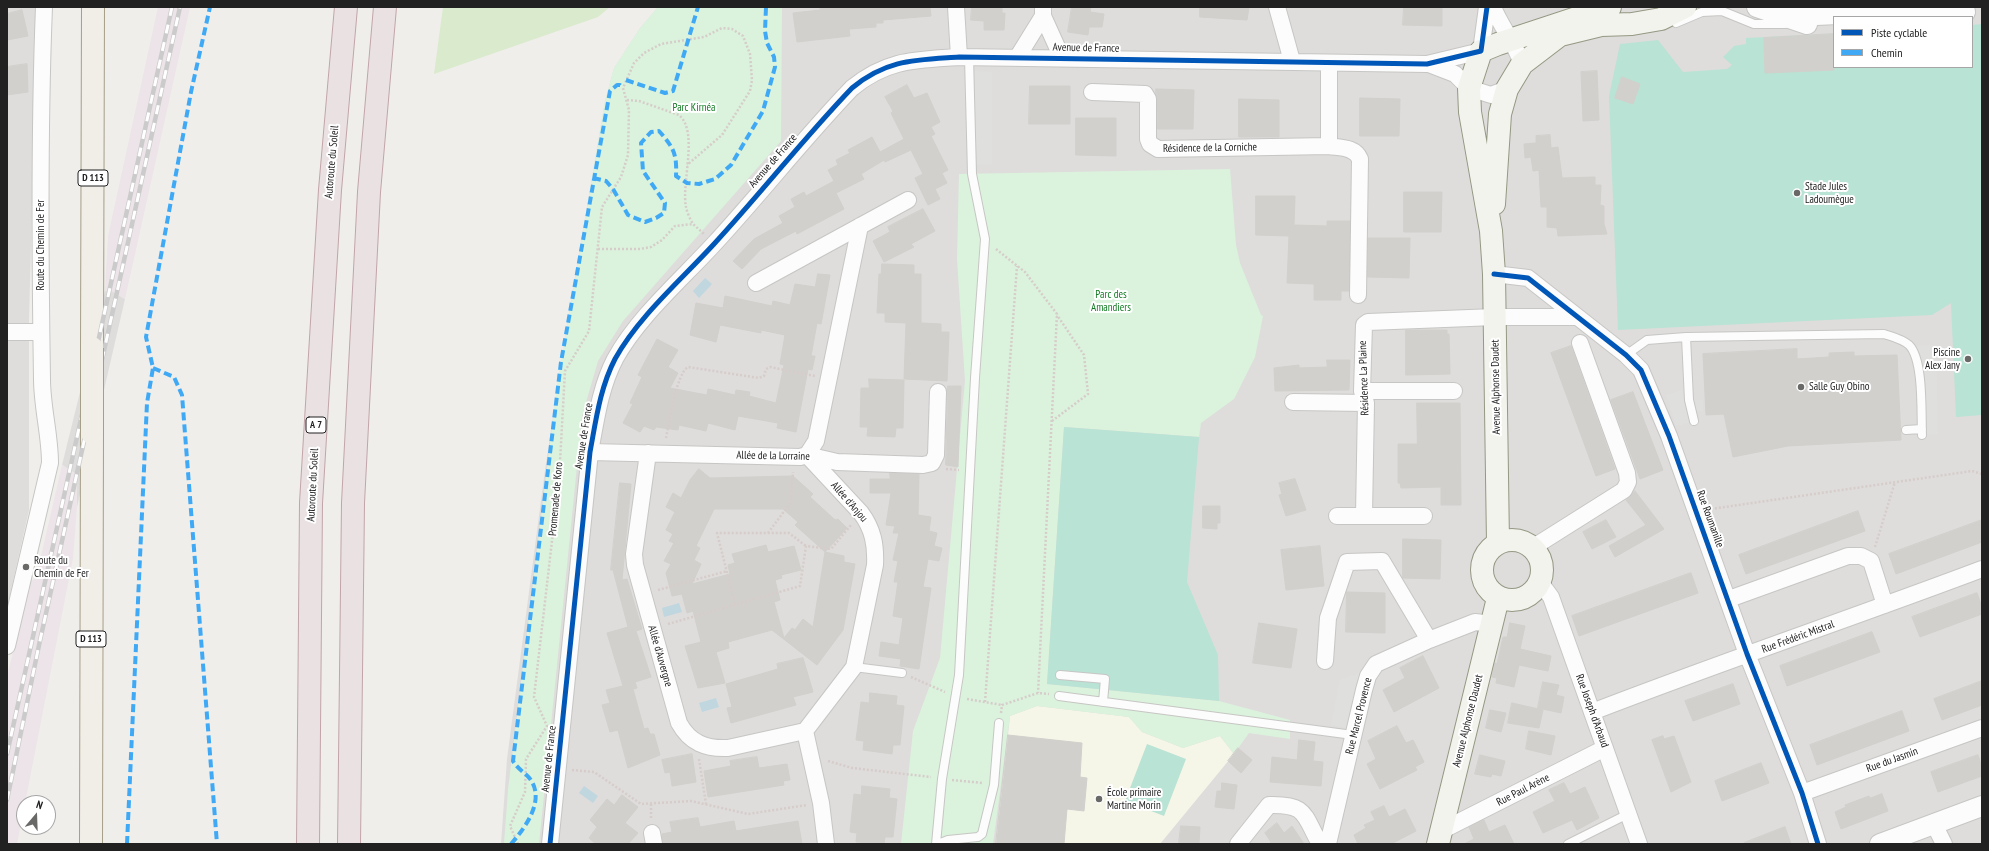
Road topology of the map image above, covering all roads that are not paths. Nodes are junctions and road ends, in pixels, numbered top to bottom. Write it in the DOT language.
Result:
graph roads {
  1 [pos="44,7"];
  2 [pos="93,7"];
  3 [pos="346,7"];
  4 [pos="385,7"];
  5 [pos="956,7"];
  6 [pos="1276,7"];
  7 [pos="1487,7"];
  8 [pos="1493,7"];
  9 [pos="1610,7"];
  10 [pos="1758,7"];
  11 [pos="1793,7"];
  12 [pos="1697,9"];
  13 [pos="1043,11"];
  14 [pos="1974,11"];
  15 [pos="1868,12"];
  16 [pos="1946,16"];
  17 [pos="1833,23"];
  18 [pos="1804,24"];
  19 [pos="1669,26"];
  20 [pos="1511,39"];
  21 [pos="1481,51"];
  22 [pos="964,57"];
  23 [pos="1017,58"];
  24 [pos="1062,58"];
  25 [pos="1292,61"];
  26 [pos="1329,63"];
  27 [pos="1427,64"];
  28 [pos="1522,64"];
  29 [pos="1469,88"];
  30 [pos="1507,89"];
  31 [pos="1092,92"];
  32 [pos="1328,146"];
  33 [pos="908,200"];
  34 [pos="860,226"];
  35 [pos="1491,231"];
  36 [pos="1494,274"];
  37 [pos="756,283"];
  38 [pos="1358,295"];
  39 [pos="1495,317"];
  40 [pos="1577,317"];
  41 [pos="7,332"];
  42 [pos="41,332"];
  43 [pos="1686,337"];
  44 [pos="1580,343"];
  45 [pos="1626,355"];
  46 [pos="1454,391"];
  47 [pos="938,392"];
  48 [pos="1364,397"];
  49 [pos="1293,402"];
  50 [pos="1694,421"];
  51 [pos="1906,430"];
  52 [pos="590,452"];
  53 [pos="656,453"];
  54 [pos="801,456"];
  55 [pos="1337,516"];
  56 [pos="1364,516"];
  57 [pos="1424,516"];
  58 [pos="1498,543"];
  59 [pos="1532,548"];
  60 [pos="1982,569"];
  61 [pos="1540,582"];
  62 [pos="1498,598"];
  63 [pos="1729,599"];
  64 [pos="1885,605"];
  65 [pos="1492,624"];
  66 [pos="1429,640"];
  67 [pos="7,646"];
  68 [pos="1747,654"];
  69 [pos="1325,661"];
  70 [pos="854,667"];
  71 [pos="902,673"];
  72 [pos="1060,675"];
  73 [pos="1059,696"];
  74 [pos="1103,702"];
  75 [pos="1592,712"];
  76 [pos="999,724"];
  77 [pos="1982,728"];
  78 [pos="805,731"];
  79 [pos="1353,735"];
  80 [pos="1605,748"];
  81 [pos="1802,793"];
  82 [pos="1982,806"];
  83 [pos="1628,814"];
  84 [pos="1934,824"];
  85 [pos="1440,837"];
  86 [pos="91,844"];
  87 [pos="308,844"];
  88 [pos="349,844"];
  89 [pos="550,844"];
  90 [pos="826,844"];
  91 [pos="937,844"];
  92 [pos="1238,844"];
  93 [pos="1320,844"];
  94 [pos="1328,844"];
  95 [pos="1568,844"];
  96 [pos="1639,844"];
  97 [pos="1818,844"];
  98 [pos="1880,844"];
  99 [pos="1944,844"];
  1 -- 42 [label="street, Route du Chemin de Fer"];
  2 -- 86 [label="main road, D 113, bridge"];
  3 -- 87 [label="highway, Autoroute du Soleil / A 7"];
  4 -- 88 [label="highway"];
  5 -- 22 [label="street"];
  6 -- 25 [label="street"];
  7 -- 21 [label="street"];
  8 -- 20 [label="street"];
  9 -- 20 [label="main road"];
  10 -- 18 [label="street"];
  11 -- 15 [label="street"];
  12 -- 18 [label="lane"];
  12 -- 19 [label="lane"];
  12 -- 28 [label="main road"];
  13 -- 23 [label="street"];
  13 -- 24 [label="street"];
  14 -- 15 [label="street"];
  14 -- 16 [label="street"];
  17 -- 18 [label="street"];
  20 -- 21 [label="main road"];
  20 -- 28 [label="street"];
  21 -- 27 [label="street, Avenue de France"];
  21 -- 29 [label="main road"];
  22 -- 23 [label="street, Avenue de France"];
  22 -- 52 [label="street, Avenue de France"];
  22 -- 91 [label="lane"];
  23 -- 24 [label="street, Avenue de France"];
  24 -- 25 [label="street, Avenue de France"];
  25 -- 26 [label="street, Avenue de France"];
  26 -- 27 [label="street, Avenue de France"];
  26 -- 32 [label="street"];
  27 -- 29 [label="street, Avenue de France"];
  28 -- 30 [label="main road, Avenue Alphonse Daudet"];
  29 -- 30 [label="street"];
  29 -- 35 [label="main road, Avenue Alphonse Daudet"];
  30 -- 35 [label="main road, Avenue Alphonse Daudet"];
  31 -- 32 [label="street, Résidence de la Corniche"];
  32 -- 38 [label="street, Résidence de la Corniche"];
  33 -- 34 [label="street"];
  34 -- 37 [label="street"];
  34 -- 54 [label="street"];
  35 -- 36 [label="main road, Avenue Alphonse Daudet"];
  36 -- 39 [label="main road, Avenue Alphonse Daudet"];
  36 -- 40 [label="street, Rue Roumanille"];
  39 -- 40 [label="street"];
  39 -- 48 [label="street, Résidence La Plaine"];
  39 -- 58 [label="main road, Avenue Alphonse Daudet"];
  40 -- 45 [label="street, Rue Roumanille"];
  41 -- 42 [label="street"];
  42 -- 67 [label="street, Route du Chemin de Fer"];
  43 -- 45 [label="lane"];
  43 -- 50 [label="lane"];
  43 -- 51 [label="lane"];
  44 -- 59 [label="street"];
  45 -- 63 [label="street, Rue Roumanille"];
  46 -- 48 [label="street"];
  47 -- 54 [label="street, Allée de la Lorraine"];
  48 -- 49 [label="street"];
  48 -- 56 [label="street, Résidence La Plaine"];
  52 -- 53 [label="street, Allée de la Lorraine"];
  52 -- 89 [label="street, Avenue de France"];
  53 -- 54 [label="street, Allée de la Lorraine"];
  53 -- 78 [label="street, Allée d'Auvergne"];
  54 -- 70 [label="street, Allée d'Anjou"];
  55 -- 56 [label="street"];
  56 -- 57 [label="street"];
  58 -- 59 [label="main road"];
  58 -- 62 [label="main road"];
  59 -- 61 [label="main road"];
  60 -- 64 [label="street, Rue Frédéric Mistral"];
  61 -- 62 [label="main road"];
  61 -- 75 [label="street, Rue Joseph d'Arbaud"];
  62 -- 65 [label="main road, Avenue Alphonse Daudet"];
  63 -- 64 [label="street"];
  63 -- 68 [label="street, Rue Roumanille"];
  64 -- 68 [label="street, Rue Frédéric Mistral"];
  65 -- 66 [label="street, Rue Marcel Provence"];
  65 -- 85 [label="main road, Avenue Alphonse Daudet"];
  66 -- 69 [label="street"];
  66 -- 79 [label="street, Rue Marcel Provence"];
  68 -- 75 [label="street, Rue Frédéric Mistral"];
  68 -- 81 [label="street, Rue Roumanille"];
  70 -- 71 [label="lane"];
  70 -- 78 [label="street, Allée d'Anjou"];
  72 -- 74 [label="lane"];
  73 -- 74 [label="lane"];
  74 -- 79 [label="lane"];
  75 -- 80 [label="street, Rue Joseph d'Arbaud"];
  76 -- 91 [label="lane"];
  77 -- 81 [label="street, Rue du Jasmin"];
  78 -- 90 [label="street"];
  79 -- 94 [label="street, Rue Marcel Provence"];
  80 -- 83 [label="street, Rue Joseph d'Arbaud"];
  80 -- 85 [label="street, Rue Paul Arène"];
  81 -- 97 [label="street, Rue Roumanille"];
  82 -- 84 [label="street"];
  83 -- 95 [label="lane"];
  83 -- 96 [label="street, Rue Joseph d'Arbaud"];
  84 -- 98 [label="street"];
  84 -- 99 [label="street"];
  92 -- 93 [label="street"];
}
